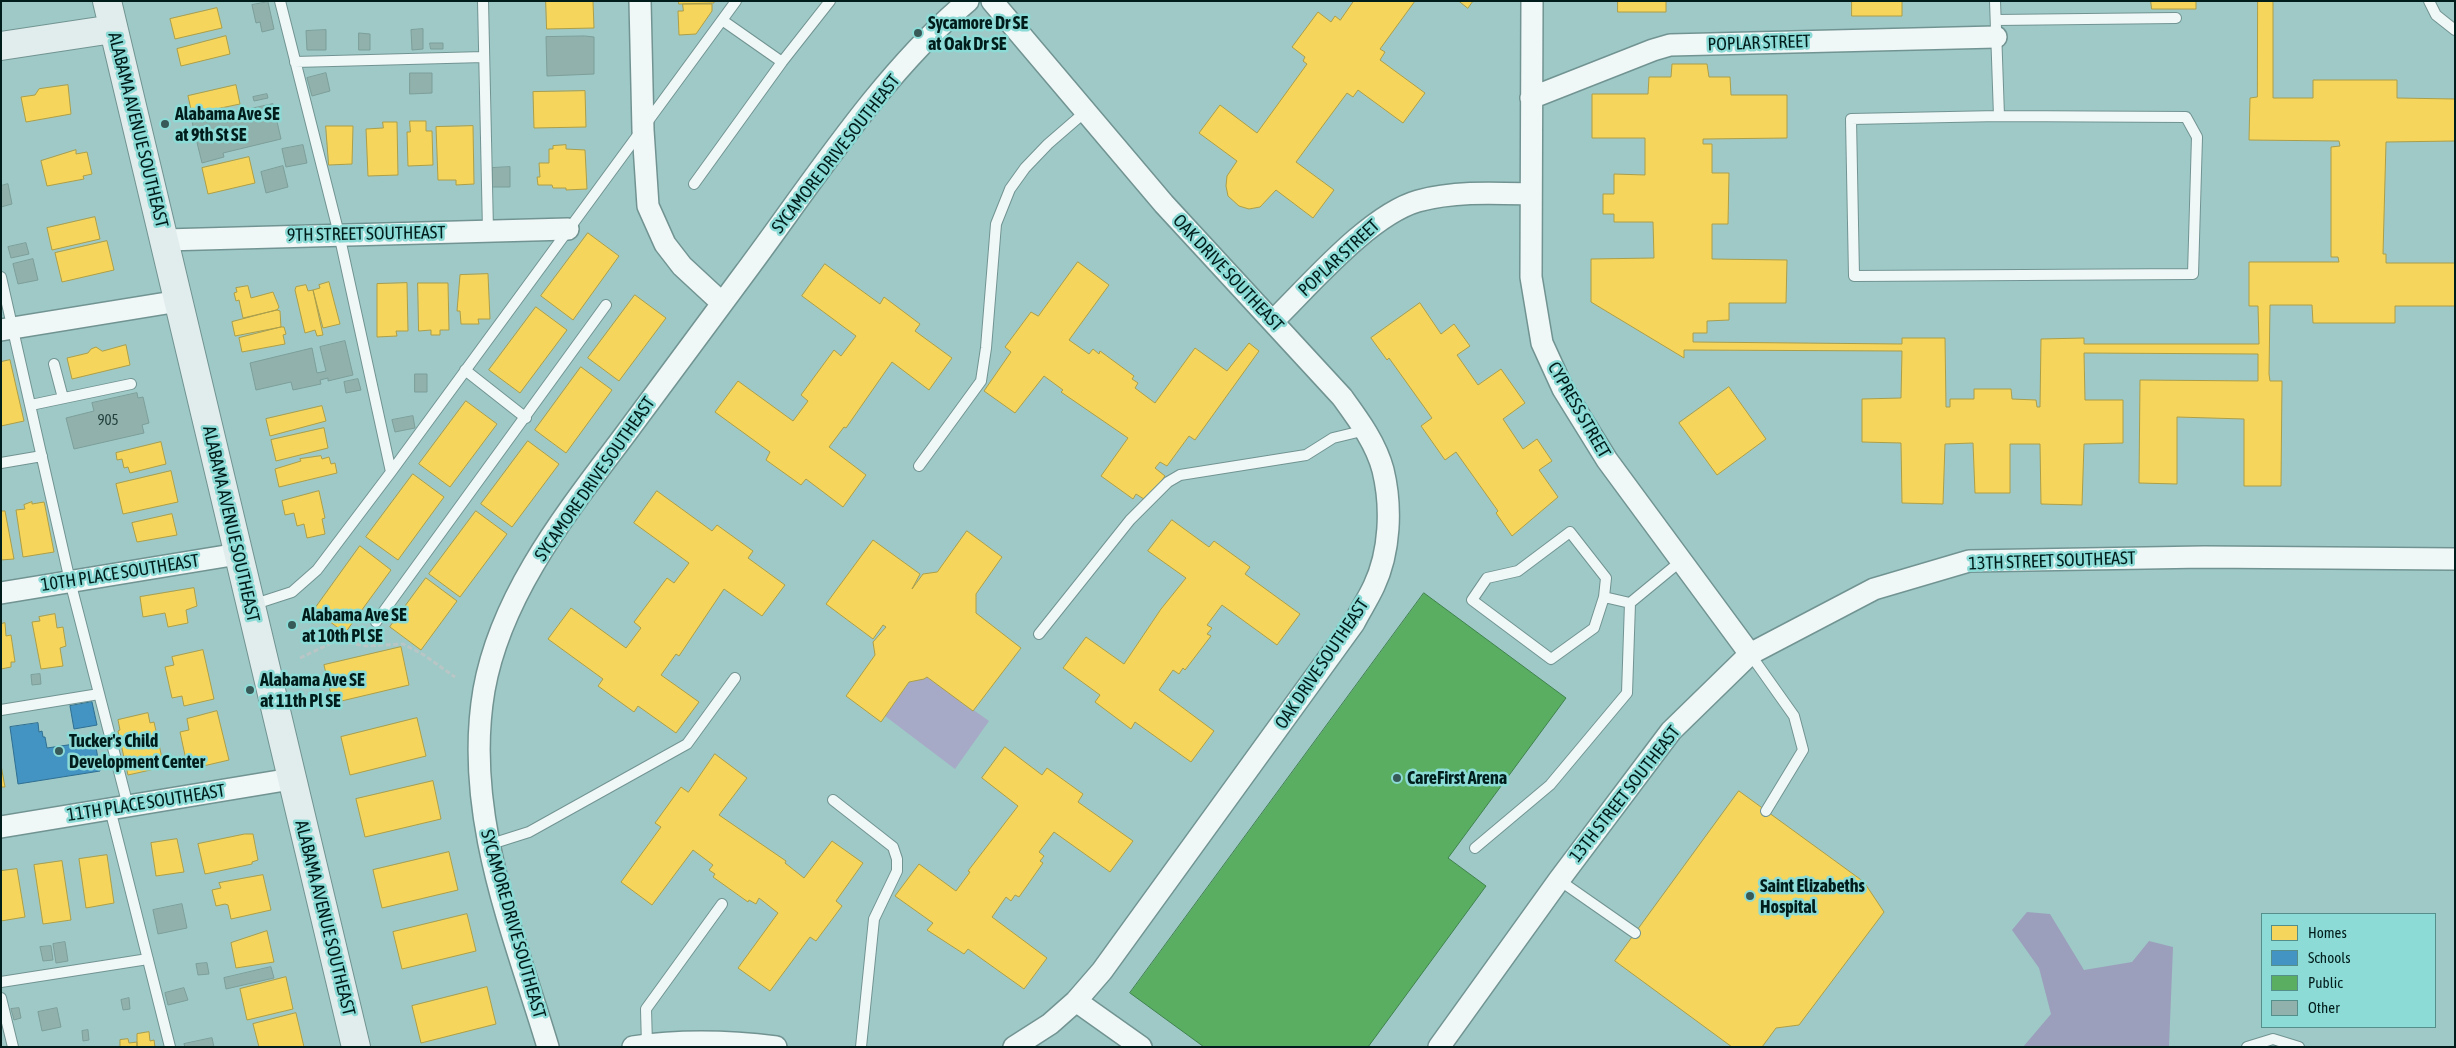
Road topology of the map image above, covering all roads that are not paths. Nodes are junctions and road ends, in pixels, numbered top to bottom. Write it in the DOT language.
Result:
graph roads {
  1 [pos="107,1"];
  2 [pos="280,1"];
  3 [pos="483,1"];
  4 [pos="640,1"];
  5 [pos="736,1"];
  6 [pos="830,1"];
  7 [pos="968,1"];
  8 [pos="992,1"];
  9 [pos="1532,1"];
  10 [pos="1995,1"];
  11 [pos="2429,1"];
  12 [pos="2176,18"];
  13 [pos="722,20"];
  14 [pos="1996,28"];
  15 [pos="113,29"];
  16 [pos="2455,30"];
  17 [pos="1,46"];
  18 [pos="484,57"];
  19 [pos="295,62"];
  20 [pos="782,62"];
  21 [pos="1531,98"];
  22 [pos="1085,112"];
  23 [pos="1999,116"];
  24 [pos="643,130"];
  25 [pos="694,184"];
  26 [pos="1531,194"];
  27 [pos="568,229"];
  28 [pos="488,231"];
  29 [pos="338,234"];
  30 [pos="165,240"];
  31 [pos="1,277"];
  32 [pos="179,300"];
  33 [pos="722,303"];
  34 [pos="606,305"];
  35 [pos="1272,321"];
  36 [pos="7,329"];
  37 [pos="54,364"];
  38 [pos="465,370"];
  39 [pos="131,384"];
  40 [pos="63,398"];
  41 [pos="31,405"];
  42 [pos="526,418"];
  43 [pos="1366,430"];
  44 [pos="42,456"];
  45 [pos="1,463"];
  46 [pos="919,466"];
  47 [pos="392,472"];
  48 [pos="238,554"];
  49 [pos="2455,559"];
  50 [pos="1681,561"];
  51 [pos="70,581"];
  52 [pos="1,593"];
  53 [pos="1604,597"];
  54 [pos="1630,604"];
  55 [pos="250,606"];
  56 [pos="376,622"];
  57 [pos="1039,634"];
  58 [pos="1750,654"];
  59 [pos="734,678"];
  60 [pos="99,694"];
  61 [pos="1,710"];
  62 [pos="291,779"];
  63 [pos="833,800"];
  64 [pos="119,807"];
  65 [pos="1766,811"];
  66 [pos="1,826"];
  67 [pos="488,845"];
  68 [pos="1475,848"];
  69 [pos="1559,880"];
  70 [pos="722,904"];
  71 [pos="1635,933"];
  72 [pos="148,959"];
  73 [pos="1,982"];
  74 [pos="1,998"];
  75 [pos="1076,1002"];
  76 [pos="640,1046"];
  77 [pos="13,1047"];
  78 [pos="170,1047"];
  79 [pos="356,1047"];
  80 [pos="548,1047"];
  81 [pos="776,1047"];
  82 [pos="861,1047"];
  83 [pos="1014,1047"];
  84 [pos="1141,1047"];
  85 [pos="1440,1047"];
  86 [pos="2247,1047"];
  87 [pos="2299,1047"];
  1 -- 15 [label="main road, ALABAMA AVENUE SOUTHEAST"];
  2 -- 19 [label="lane"];
  3 -- 18 [label="lane"];
  4 -- 24 [label="street"];
  5 -- 13 [label="lane"];
  6 -- 20 [label="lane"];
  7 -- 33 [label="street, SYCAMORE DRIVE SOUTHEAST"];
  8 -- 22 [label="street, OAK DRIVE SOUTHEAST"];
  9 -- 21 [label="street, CYPRESS STREET"];
  10 -- 14 [label="lane"];
  11 -- 16 [label="lane"];
  12 -- 14 [label="lane"];
  13 -- 20 [label="lane"];
  13 -- 24 [label="lane"];
  14 -- 21 [label="street, POPLAR STREET"];
  14 -- 23 [label="lane"];
  15 -- 17 [label="main road"];
  15 -- 30 [label="main road, ALABAMA AVENUE SOUTHEAST"];
  18 -- 19 [label="lane"];
  18 -- 28 [label="lane"];
  19 -- 29 [label="lane"];
  20 -- 25 [label="lane"];
  21 -- 26 [label="street, CYPRESS STREET"];
  22 -- 35 [label="street, OAK DRIVE SOUTHEAST"];
  22 -- 46 [label="lane"];
  23 -- 23 [label="lane"];
  24 -- 27 [label="lane"];
  24 -- 33 [label="street"];
  26 -- 35 [label="street, POPLAR STREET"];
  26 -- 50 [label="street, CYPRESS STREET"];
  27 -- 28 [label="street, 9TH STREET SOUTHEAST"];
  27 -- 38 [label="lane"];
  28 -- 29 [label="street, 9TH STREET SOUTHEAST"];
  29 -- 30 [label="street, 9TH STREET SOUTHEAST"];
  29 -- 47 [label="lane"];
  30 -- 32 [label="main road, ALABAMA AVENUE SOUTHEAST"];
  31 -- 36 [label="lane"];
  32 -- 36 [label="street"];
  32 -- 48 [label="main road, ALABAMA AVENUE SOUTHEAST"];
  33 -- 67 [label="street, SYCAMORE DRIVE SOUTHEAST"];
  34 -- 42 [label="lane"];
  35 -- 43 [label="street, OAK DRIVE SOUTHEAST"];
  36 -- 41 [label="lane"];
  37 -- 40 [label="lane"];
  38 -- 42 [label="lane"];
  38 -- 47 [label="lane"];
  39 -- 40 [label="lane"];
  40 -- 41 [label="lane"];
  41 -- 44 [label="lane"];
  42 -- 56 [label="lane"];
  43 -- 57 [label="lane"];
  43 -- 75 [label="street, OAK DRIVE SOUTHEAST"];
  44 -- 45 [label="lane"];
  44 -- 51 [label="lane"];
  47 -- 55 [label="lane"];
  48 -- 51 [label="street, 10TH PLACE SOUTHEAST"];
  48 -- 55 [label="main road, ALABAMA AVENUE SOUTHEAST"];
  49 -- 58 [label="street, 13TH STREET SOUTHEAST"];
  50 -- 54 [label="lane"];
  50 -- 58 [label="street, CYPRESS STREET"];
  51 -- 52 [label="street, 10TH PLACE SOUTHEAST"];
  51 -- 60 [label="lane"];
  53 -- 53 [label="lane"];
  53 -- 54 [label="lane"];
  54 -- 68 [label="lane"];
  55 -- 62 [label="main road, ALABAMA AVENUE SOUTHEAST"];
  58 -- 65 [label="lane"];
  58 -- 69 [label="street, 13TH STREET SOUTHEAST"];
  59 -- 67 [label="lane"];
  60 -- 61 [label="lane"];
  60 -- 64 [label="lane"];
  62 -- 64 [label="street, 11TH PLACE SOUTHEAST"];
  62 -- 79 [label="main road, ALABAMA AVENUE SOUTHEAST"];
  63 -- 82 [label="lane"];
  64 -- 66 [label="street, 11TH PLACE SOUTHEAST"];
  64 -- 72 [label="lane"];
  67 -- 80 [label="street, SYCAMORE DRIVE SOUTHEAST"];
  69 -- 71 [label="lane"];
  69 -- 85 [label="street, 13TH STREET SOUTHEAST"];
  70 -- 76 [label="lane"];
  72 -- 73 [label="lane"];
  72 -- 78 [label="lane"];
  74 -- 77 [label="lane"];
  75 -- 83 [label="street, OAK DRIVE SOUTHEAST"];
  75 -- 84 [label="street"];
  76 -- 81 [label="street"];
  86 -- 87 [label="lane"];
}
